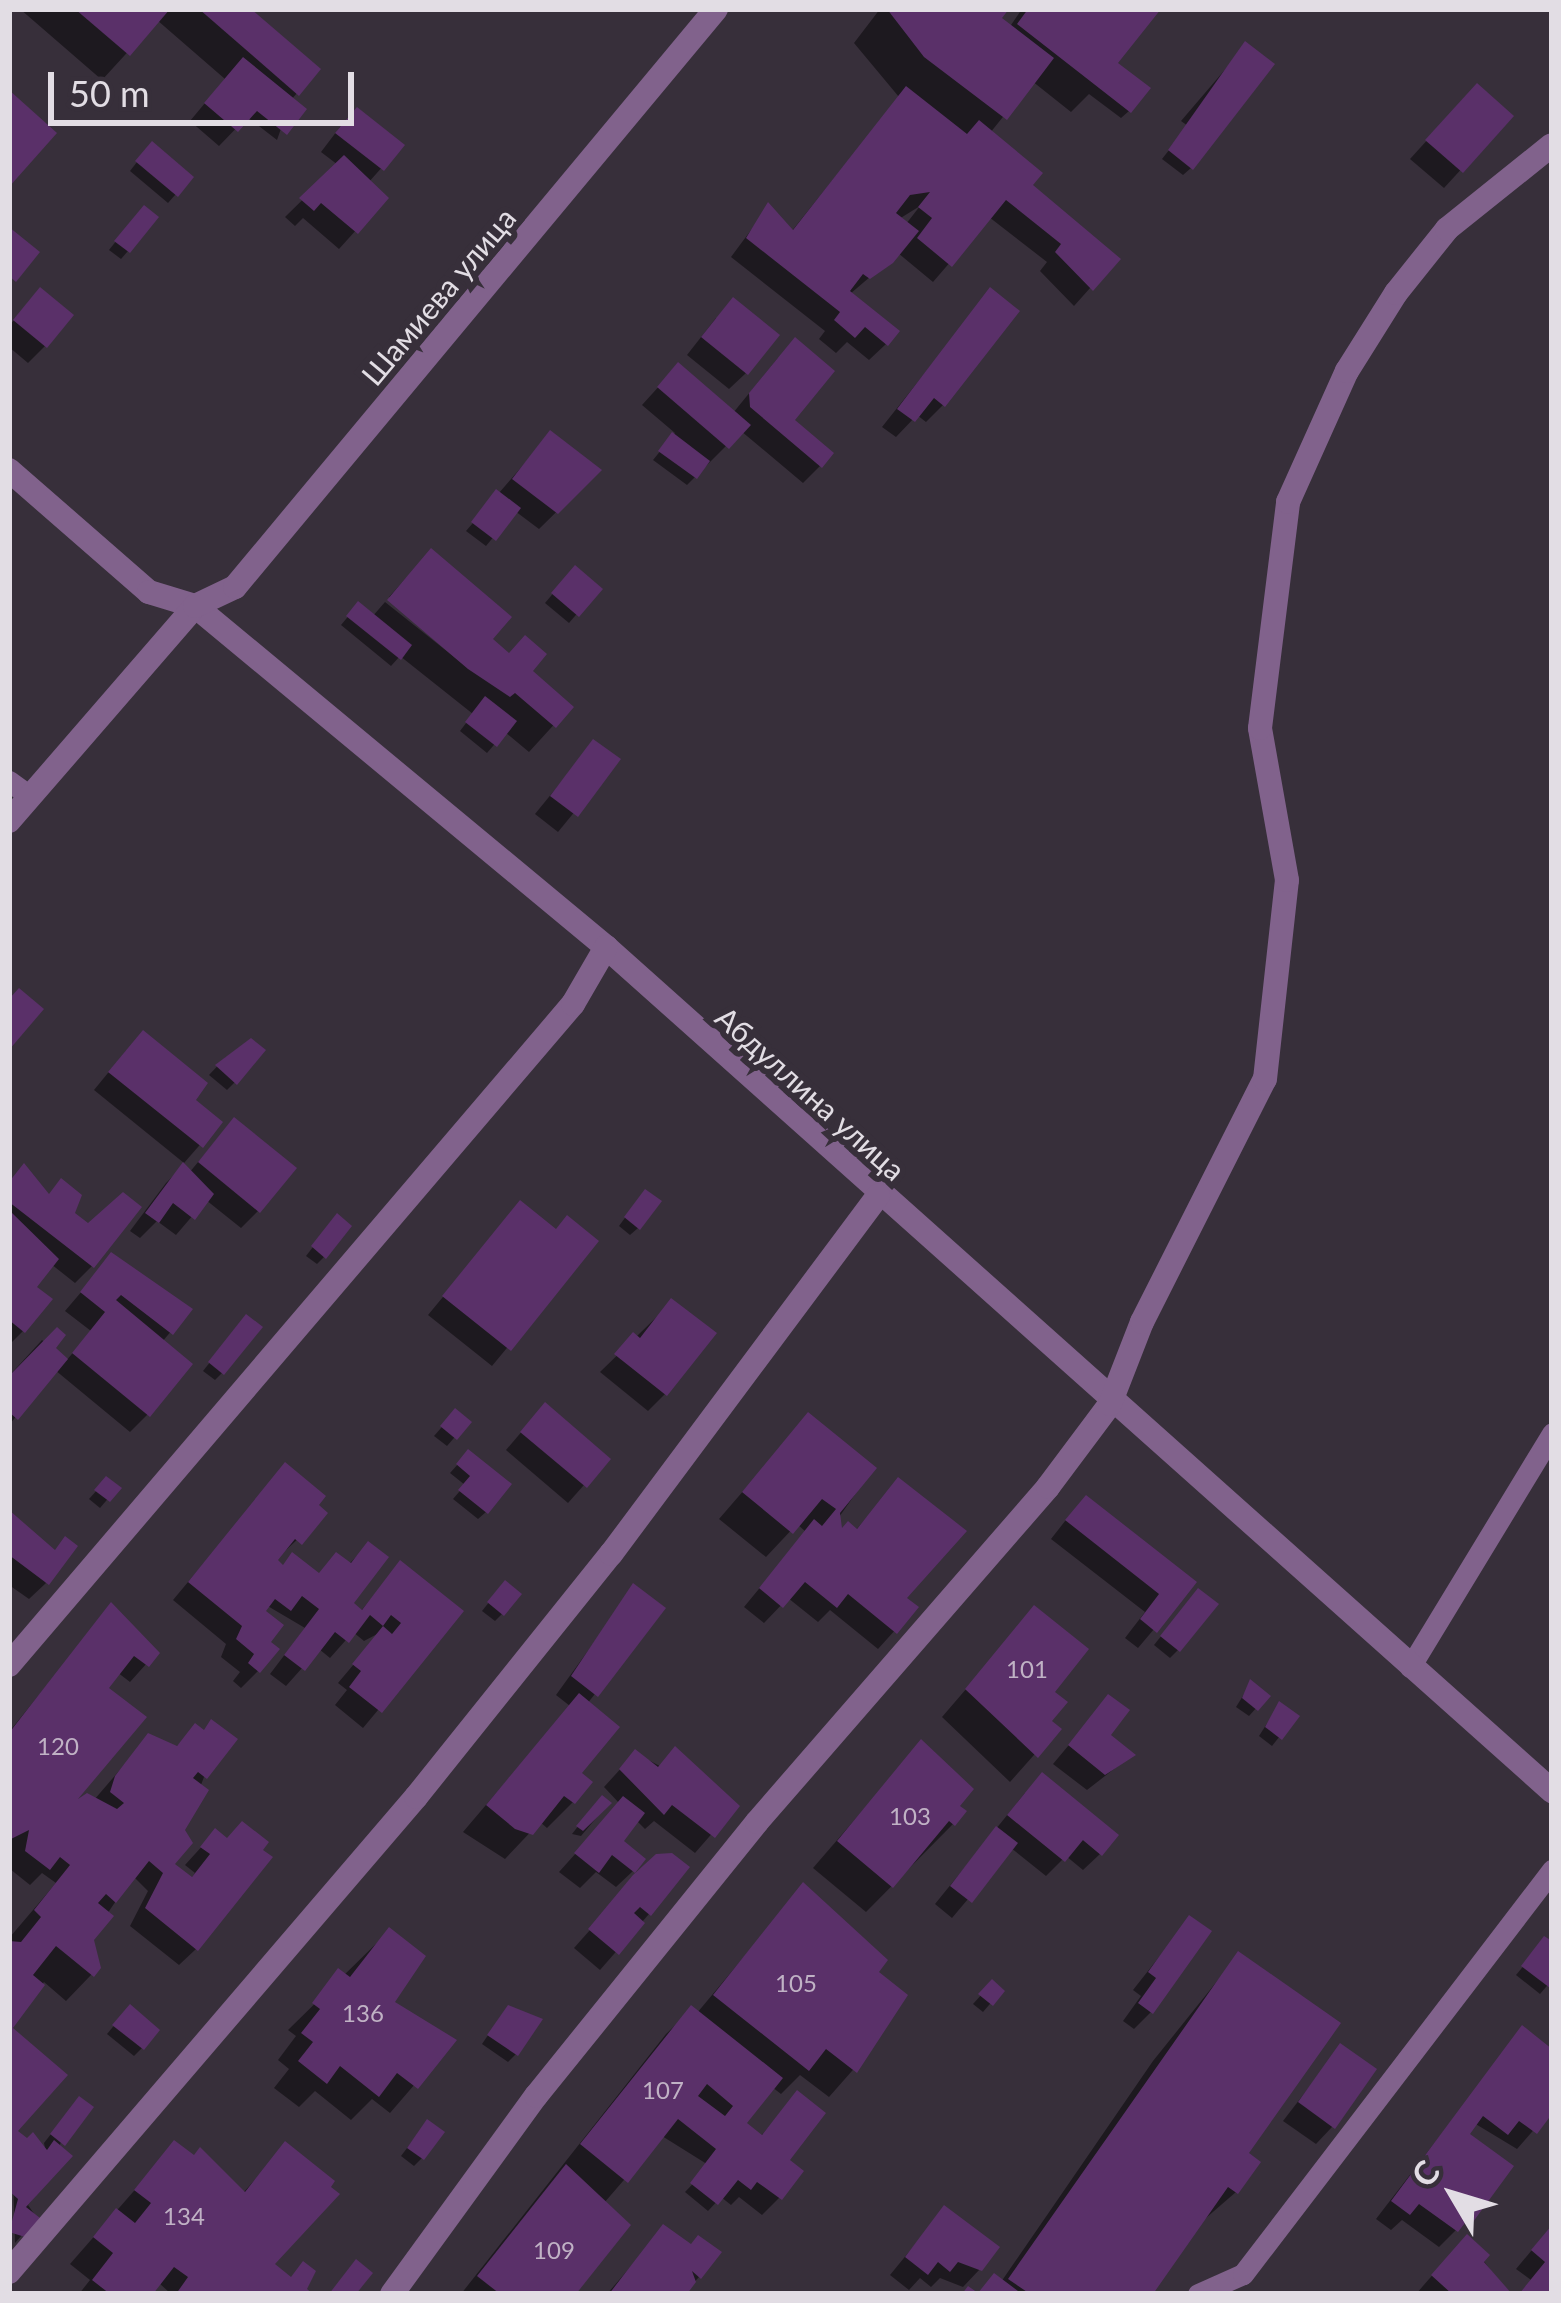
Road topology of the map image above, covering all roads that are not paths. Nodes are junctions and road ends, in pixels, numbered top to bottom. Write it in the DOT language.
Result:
graph roads {
  1 [pos="716,9"];
  2 [pos="1552,145"];
  3 [pos="9,470"];
  4 [pos="195,606"];
  5 [pos="20,789"];
  6 [pos="9,821"];
  7 [pos="606,947"];
  8 [pos="878,1196"];
  9 [pos="1110,1404"];
  10 [pos="1552,1433"];
  11 [pos="9,1665"];
  12 [pos="1410,1667"];
  13 [pos="1552,1791"];
  14 [pos="1552,1870"];
  15 [pos="9,2272"];
  16 [pos="392,2294"];
  17 [pos="1198,2294"];
  1 -- 4 [label="street, Шамиева улица"];
  2 -- 9 [label="street"];
  3 -- 4 [label="street, Абдуллина улица"];
  4 -- 5 [label="street, Шамиева улица"];
  4 -- 7 [label="street, Абдуллина улица"];
  5 -- 6 [label="street, Шамиева улица"];
  7 -- 8 [label="street, Абдуллина улица"];
  7 -- 11 [label="street"];
  8 -- 9 [label="street, Абдуллина улица"];
  8 -- 15 [label="street"];
  9 -- 12 [label="street, Абдуллина улица"];
  9 -- 16 [label="street"];
  10 -- 12 [label="lane"];
  12 -- 13 [label="street, Абдуллина улица"];
  14 -- 17 [label="lane"];
}
